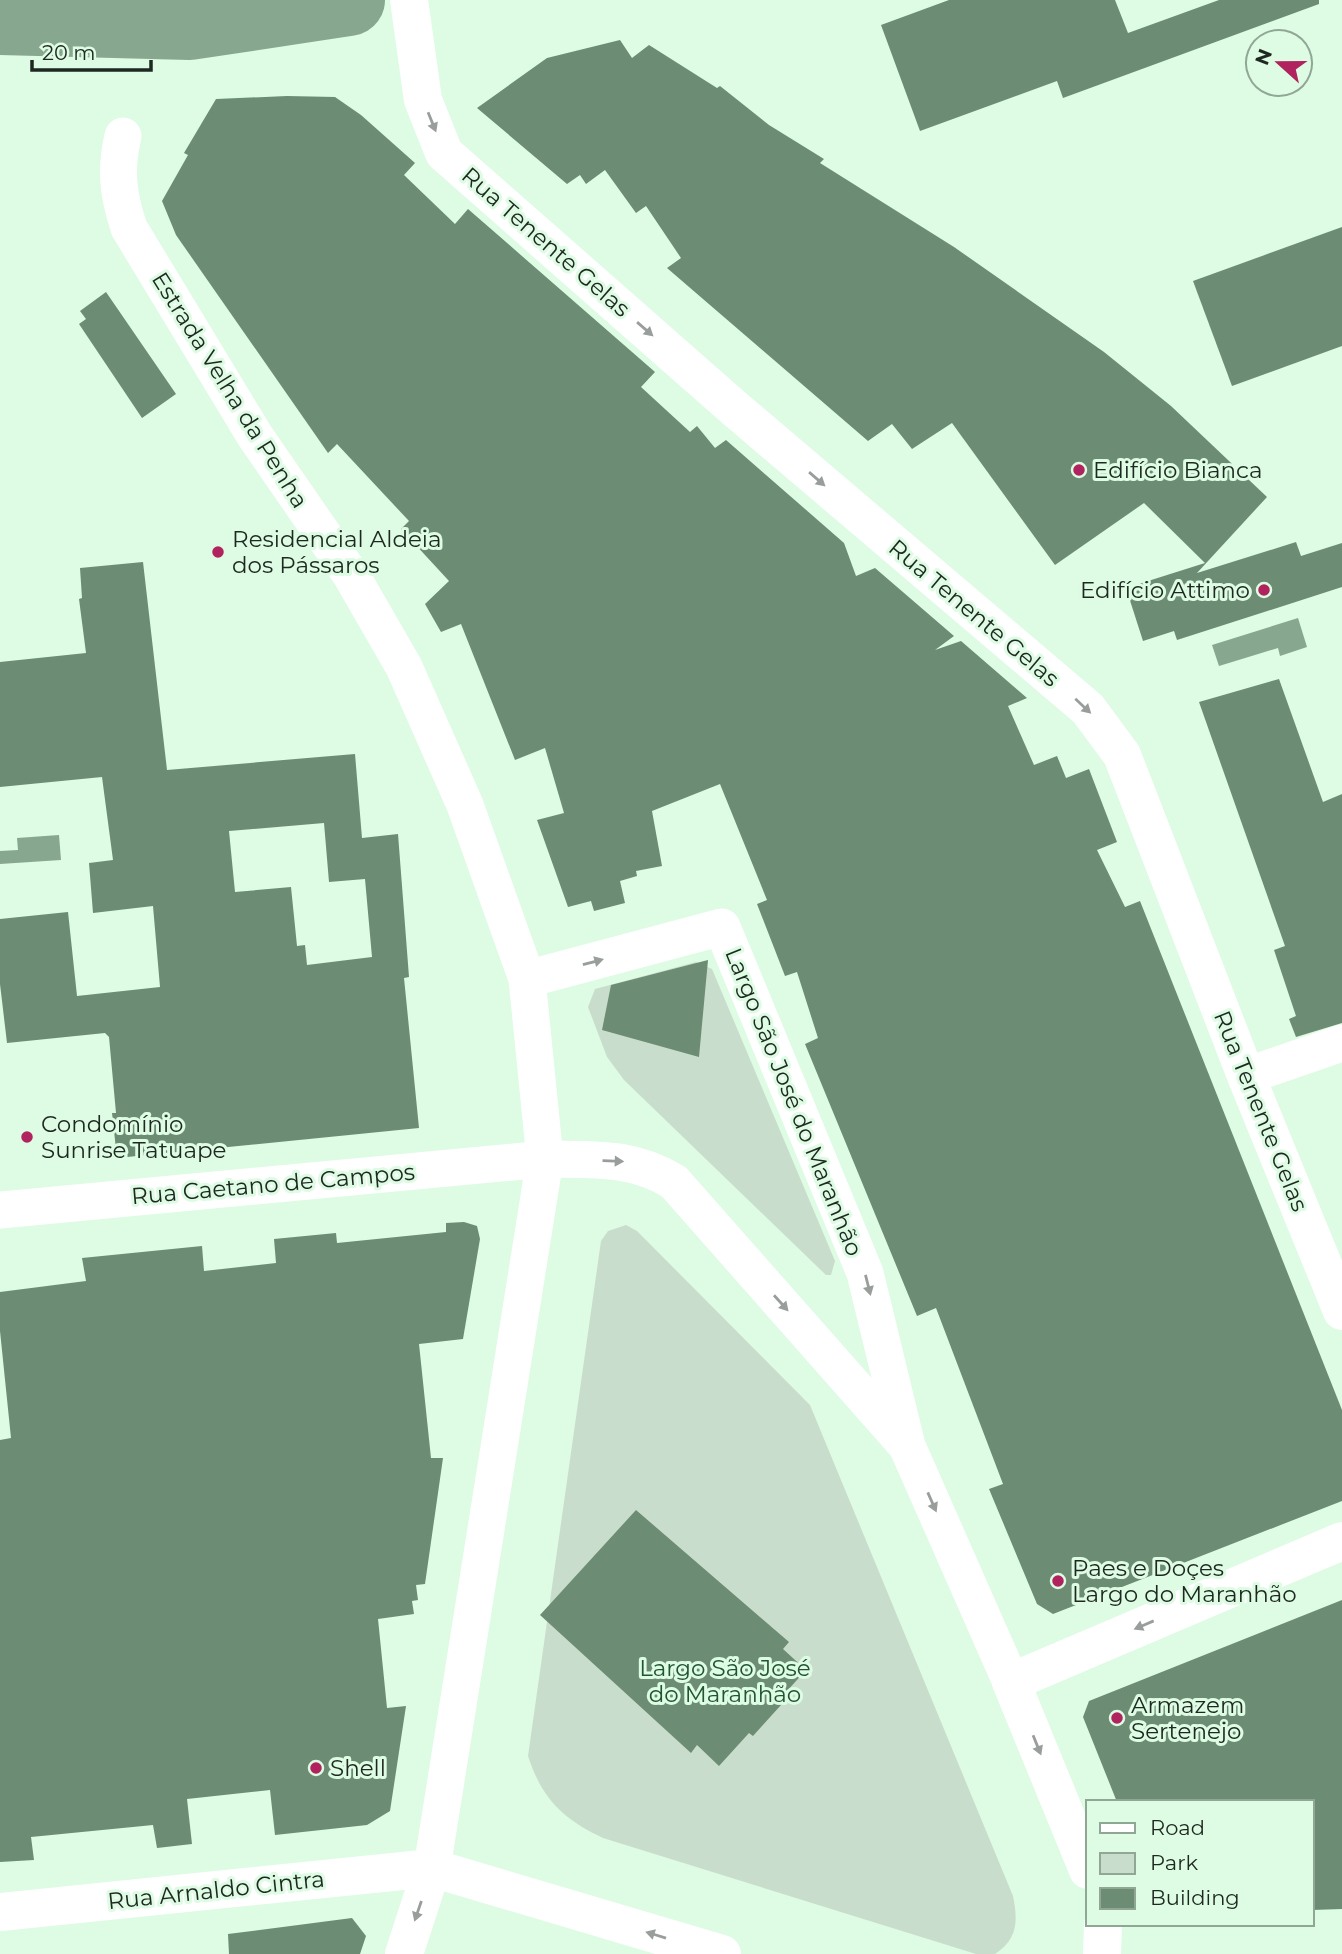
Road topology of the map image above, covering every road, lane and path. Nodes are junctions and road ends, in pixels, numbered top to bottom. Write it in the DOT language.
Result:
graph roads {
  1 [pos="410,0"];
  2 [pos="123,136"];
  3 [pos="527,979"];
  4 [pos="1342,1043"];
  5 [pos="1246,1076"];
  6 [pos="545,1158"];
  7 [pos="0,1210"];
  8 [pos="1342,1311"];
  9 [pos="907,1446"];
  10 [pos="1342,1541"];
  11 [pos="1011,1682"];
  12 [pos="1086,1865"];
  13 [pos="432,1868"];
  14 [pos="0,1912"];
  15 [pos="1103,1926"];
  16 [pos="404,1954"];
  17 [pos="722,1954"];
  18 [pos="1102,1954"];
  1 -- 5 [label="street, Rua Tenente Gelas, one-way"];
  2 -- 3 [label="street, Estrada Velha da Penha"];
  3 -- 6 [label="street"];
  3 -- 9 [label="street, Largo São José do Maranhão, one-way"];
  4 -- 5 [label="street"];
  5 -- 8 [label="street, Rua Tenente Gelas"];
  6 -- 7 [label="street, Rua Caetano de Campos"];
  6 -- 9 [label="street, Largo São José do Maranhão, one-way"];
  6 -- 13 [label="street"];
  9 -- 11 [label="street, Largo São José do Maranhão, one-way"];
  10 -- 11 [label="street, one-way"];
  11 -- 12 [label="street, Largo São José do Maranhão, one-way"];
  13 -- 14 [label="street, Rua Arnaldo Cintra"];
  13 -- 16 [label="street, one-way"];
  17 -- 13 [label="street, one-way"];
  15 -- 18 [label="street"];
}
